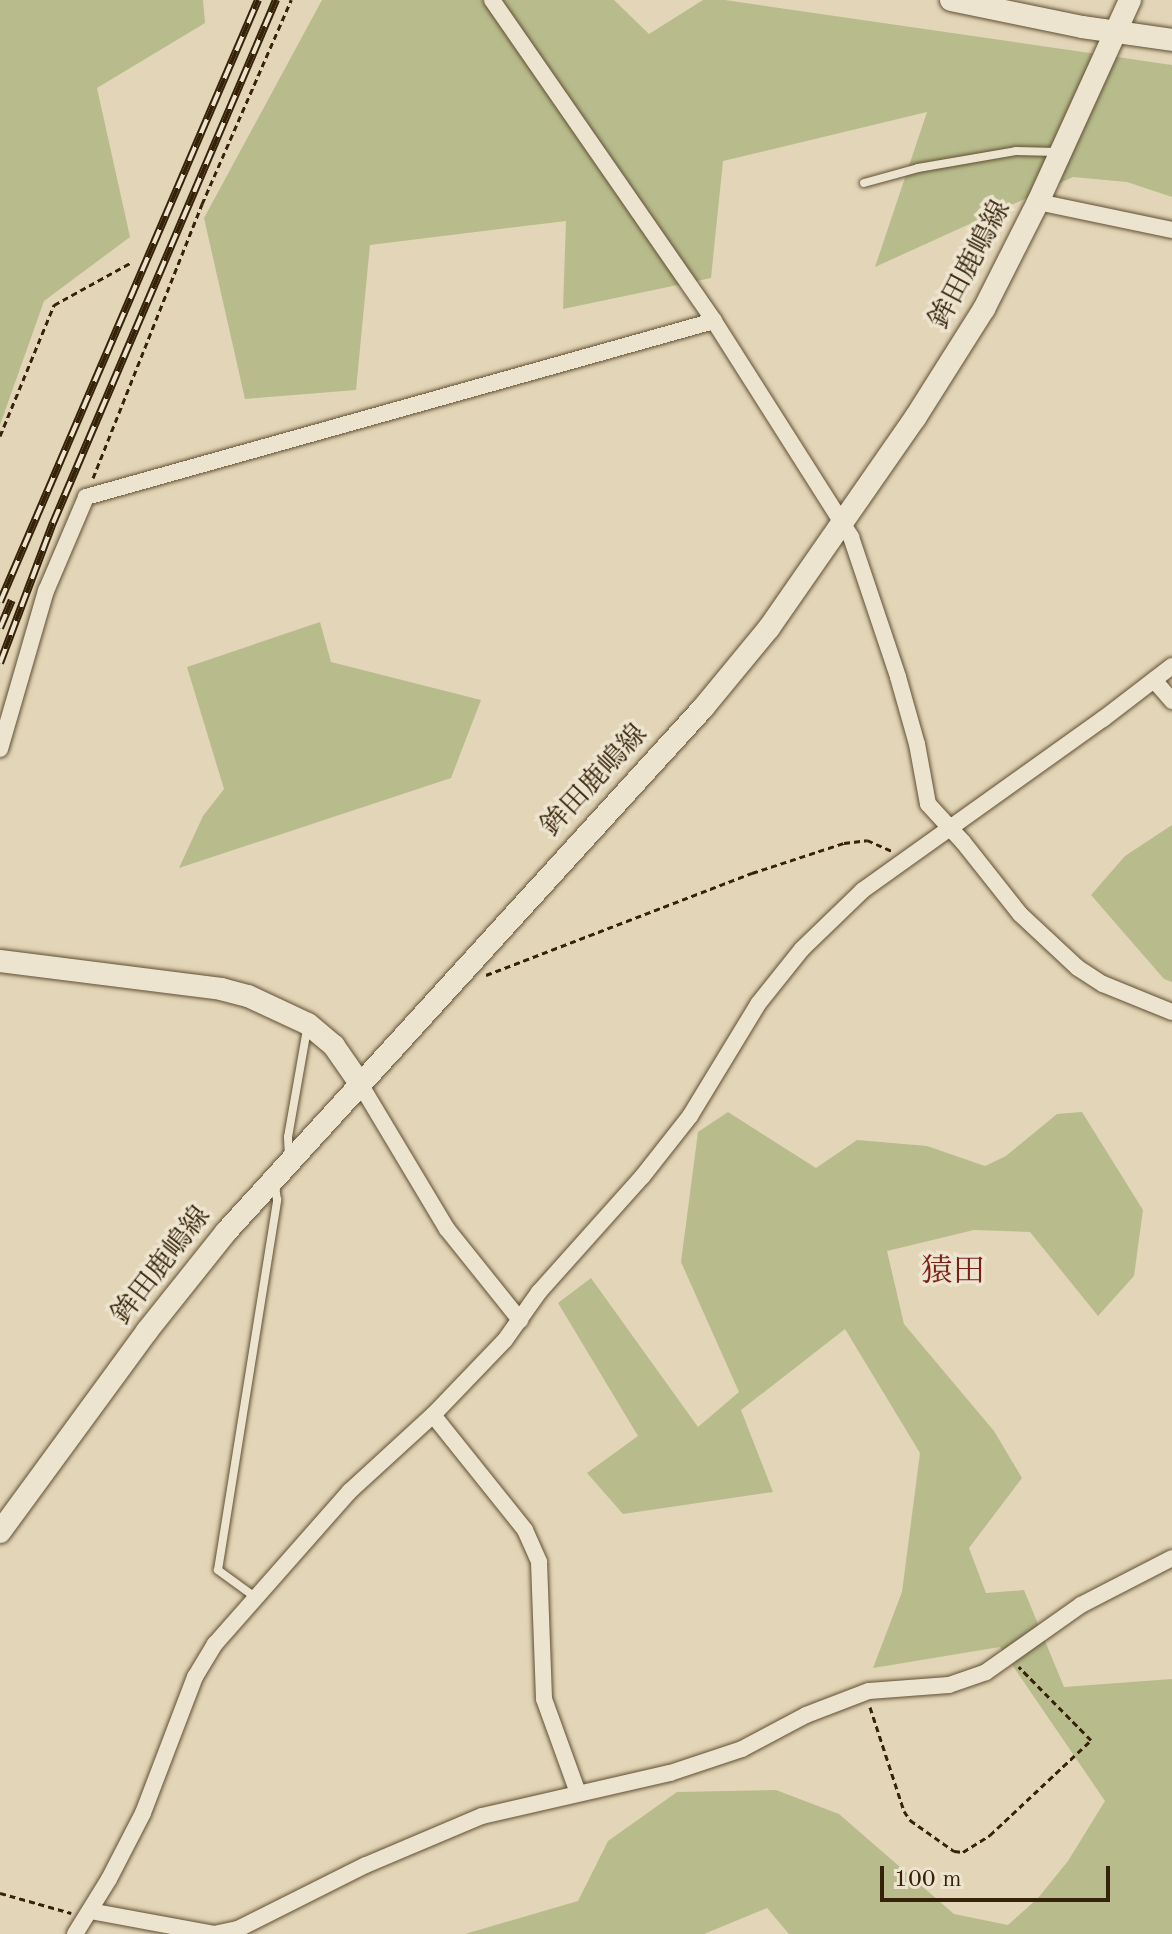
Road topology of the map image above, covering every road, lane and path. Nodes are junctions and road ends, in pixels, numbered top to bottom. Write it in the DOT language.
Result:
graph roads {
  1 [pos="291,0"];
  2 [pos="492,0"];
  3 [pos="951,0"];
  4 [pos="1130,0"];
  5 [pos="1116,33"];
  6 [pos="1172,40"];
  7 [pos="1062,152"];
  8 [pos="864,183"];
  9 [pos="1038,202"];
  10 [pos="1172,230"];
  11 [pos="132,262"];
  12 [pos="714,321"];
  13 [pos="0,436"];
  14 [pos="86,497"];
  15 [pos="843,524"];
  16 [pos="46,591"];
  17 [pos="1172,666"];
  18 [pos="1154,680"];
  19 [pos="1172,701"];
  20 [pos="0,718"];
  21 [pos="0,749"];
  22 [pos="951,829"];
  23 [pos="907,857"];
  24 [pos="0,961"];
  25 [pos="459,976"];
  26 [pos="1172,1012"];
  27 [pos="308,1024"];
  28 [pos="359,1082"];
  29 [pos="289,1159"];
  30 [pos="274,1176"];
  31 [pos="520,1320"];
  32 [pos="433,1415"];
  33 [pos="0,1532"];
  34 [pos="1172,1558"];
  35 [pos="255,1597"];
  36 [pos="1010,1655"];
  37 [pos="869,1691"];
  38 [pos="578,1793"];
  39 [pos="0,1893"];
  40 [pos="88,1914"];
  41 [pos="75,1934"];
  42 [pos="214,1934"];
  1 -- 14 [label="path"];
  2 -- 12 [label="street"];
  3 -- 5 [label="main road"];
  4 -- 5 [label="main road, 鉾田鹿嶋線"];
  5 -- 6 [label="main road"];
  5 -- 7 [label="main road, 鉾田鹿嶋線"];
  7 -- 8 [label="lane"];
  7 -- 9 [label="main road, 鉾田鹿嶋線"];
  9 -- 10 [label="street"];
  9 -- 15 [label="main road, 鉾田鹿嶋線"];
  11 -- 13 [label="path"];
  12 -- 14 [label="street"];
  12 -- 15 [label="street"];
  14 -- 16 [label="street"];
  15 -- 22 [label="street"];
  15 -- 25 [label="main road, 鉾田鹿嶋線"];
  16 -- 20 [label="street"];
  16 -- 21 [label="street"];
  17 -- 18 [label="street"];
  18 -- 19 [label="street"];
  18 -- 22 [label="street"];
  22 -- 23 [label="street"];
  22 -- 26 [label="street"];
  23 -- 25 [label="path"];
  23 -- 31 [label="street"];
  24 -- 27 [label="main road"];
  25 -- 28 [label="main road, 鉾田鹿嶋線"];
  27 -- 28 [label="main road"];
  27 -- 29 [label="lane"];
  28 -- 29 [label="main road, 鉾田鹿嶋線"];
  28 -- 31 [label="street"];
  29 -- 30 [label="main road, 鉾田鹿嶋線"];
  30 -- 33 [label="main road, 鉾田鹿嶋線"];
  30 -- 35 [label="lane"];
  31 -- 32 [label="street"];
  32 -- 35 [label="street"];
  32 -- 38 [label="street"];
  34 -- 36 [label="street"];
  35 -- 40 [label="street"];
  36 -- 37 [label="street"];
  36 -- 37 [label="path"];
  37 -- 38 [label="street"];
  38 -- 42 [label="street"];
  39 -- 40 [label="path"];
  40 -- 41 [label="street"];
  40 -- 42 [label="street"];
}
